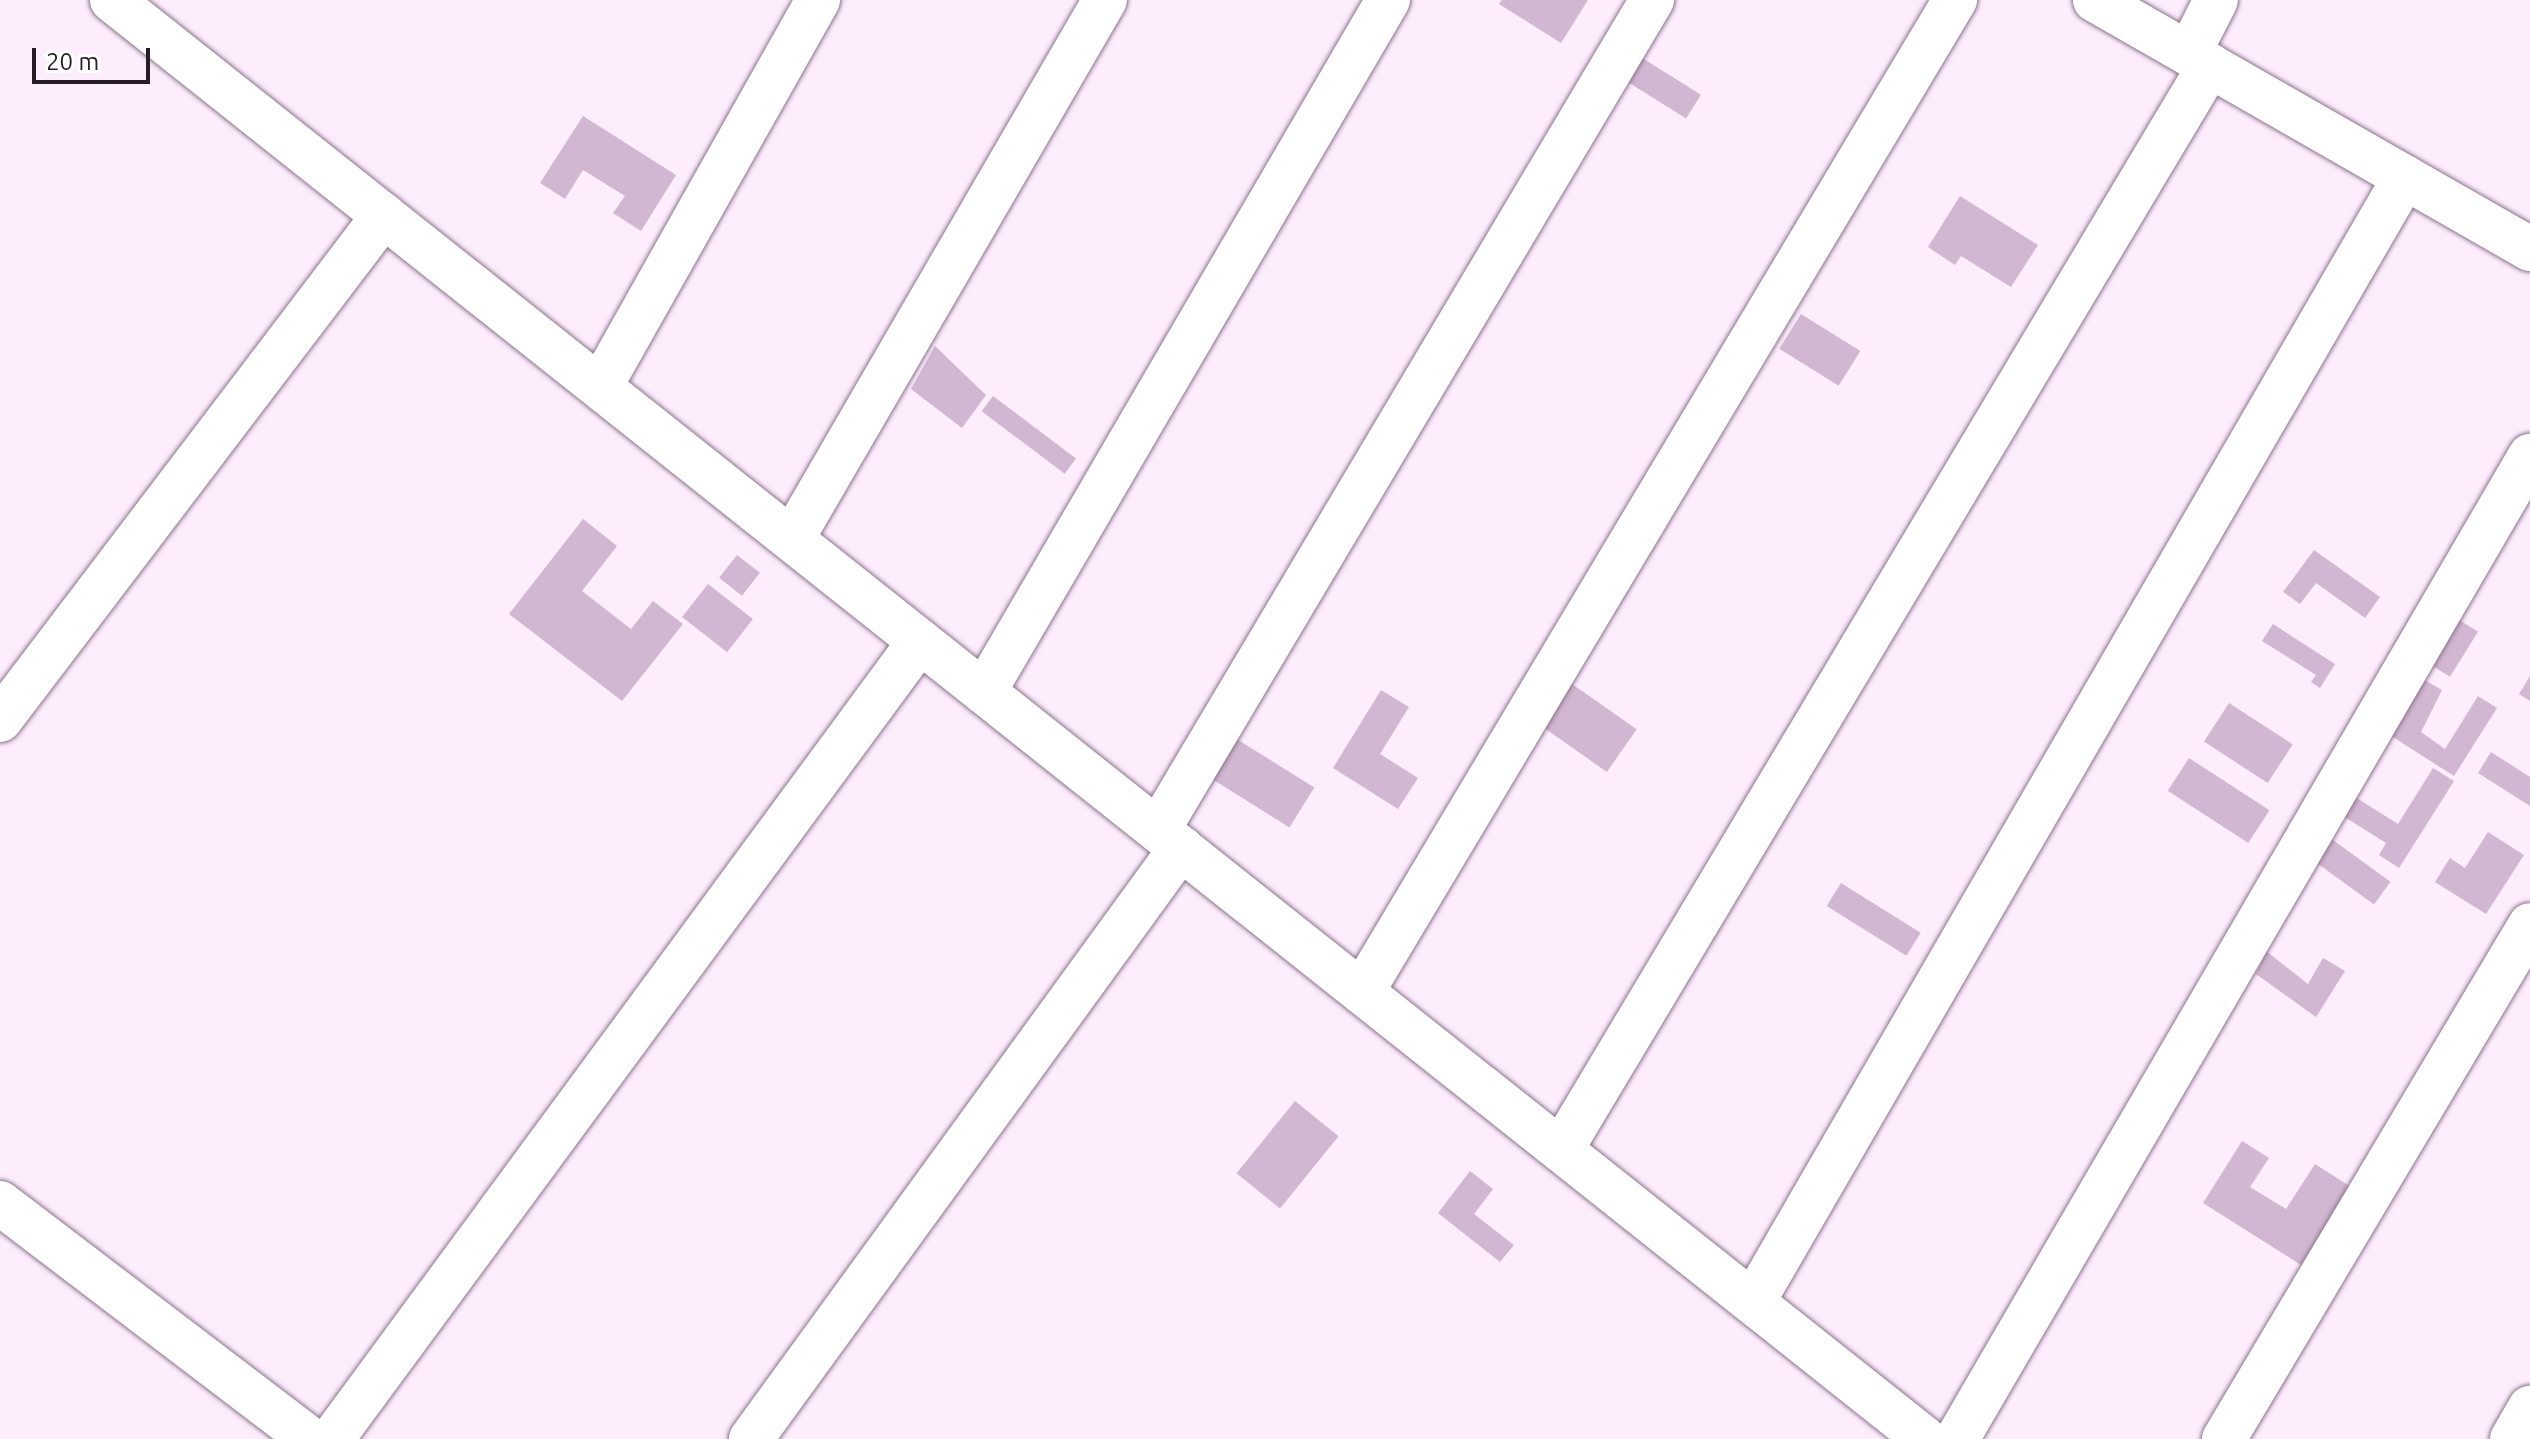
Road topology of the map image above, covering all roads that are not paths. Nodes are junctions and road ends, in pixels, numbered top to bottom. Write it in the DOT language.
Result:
graph roads {
  1 [pos="112,0"];
  2 [pos="818,0"];
  3 [pos="1105,0"];
  4 [pos="1388,0"];
  5 [pos="1652,0"];
  6 [pos="1955,0"];
  7 [pos="2095,0"];
  8 [pos="2216,0"];
  9 [pos="2200,59"];
  10 [pos="2405,177"];
  11 [pos="384,215"];
  12 [pos="2530,249"];
  13 [pos="600,387"];
  14 [pos="2530,456"];
  15 [pos="792,539"];
  16 [pos="920,641"];
  17 [pos="984,692"];
  18 [pos="0,720"];
  19 [pos="1170,839"];
  20 [pos="2530,925"];
  21 [pos="1362,992"];
  22 [pos="1561,1150"];
  23 [pos="0,1203"];
  24 [pos="1753,1302"];
  25 [pos="2530,1408"];
  26 [pos="310,1439"];
  27 [pos="332,1439"];
  28 [pos="751,1439"];
  29 [pos="1925,1439"];
  30 [pos="1957,1439"];
  31 [pos="2224,1439"];
  32 [pos="2512,1439"];
  1 -- 11 [label="street"];
  2 -- 13 [label="street"];
  3 -- 15 [label="street"];
  4 -- 17 [label="street"];
  5 -- 19 [label="street"];
  6 -- 21 [label="street"];
  7 -- 9 [label="street"];
  8 -- 9 [label="street"];
  9 -- 10 [label="street"];
  9 -- 22 [label="street"];
  10 -- 12 [label="street"];
  10 -- 24 [label="street"];
  11 -- 13 [label="street"];
  11 -- 18 [label="street"];
  13 -- 15 [label="street"];
  14 -- 30 [label="street"];
  15 -- 16 [label="street"];
  16 -- 17 [label="street"];
  16 -- 27 [label="street"];
  17 -- 19 [label="street"];
  19 -- 21 [label="street"];
  19 -- 28 [label="street"];
  20 -- 31 [label="street"];
  21 -- 22 [label="street"];
  22 -- 24 [label="street"];
  23 -- 26 [label="street"];
  24 -- 29 [label="street"];
  25 -- 32 [label="street"];
}
